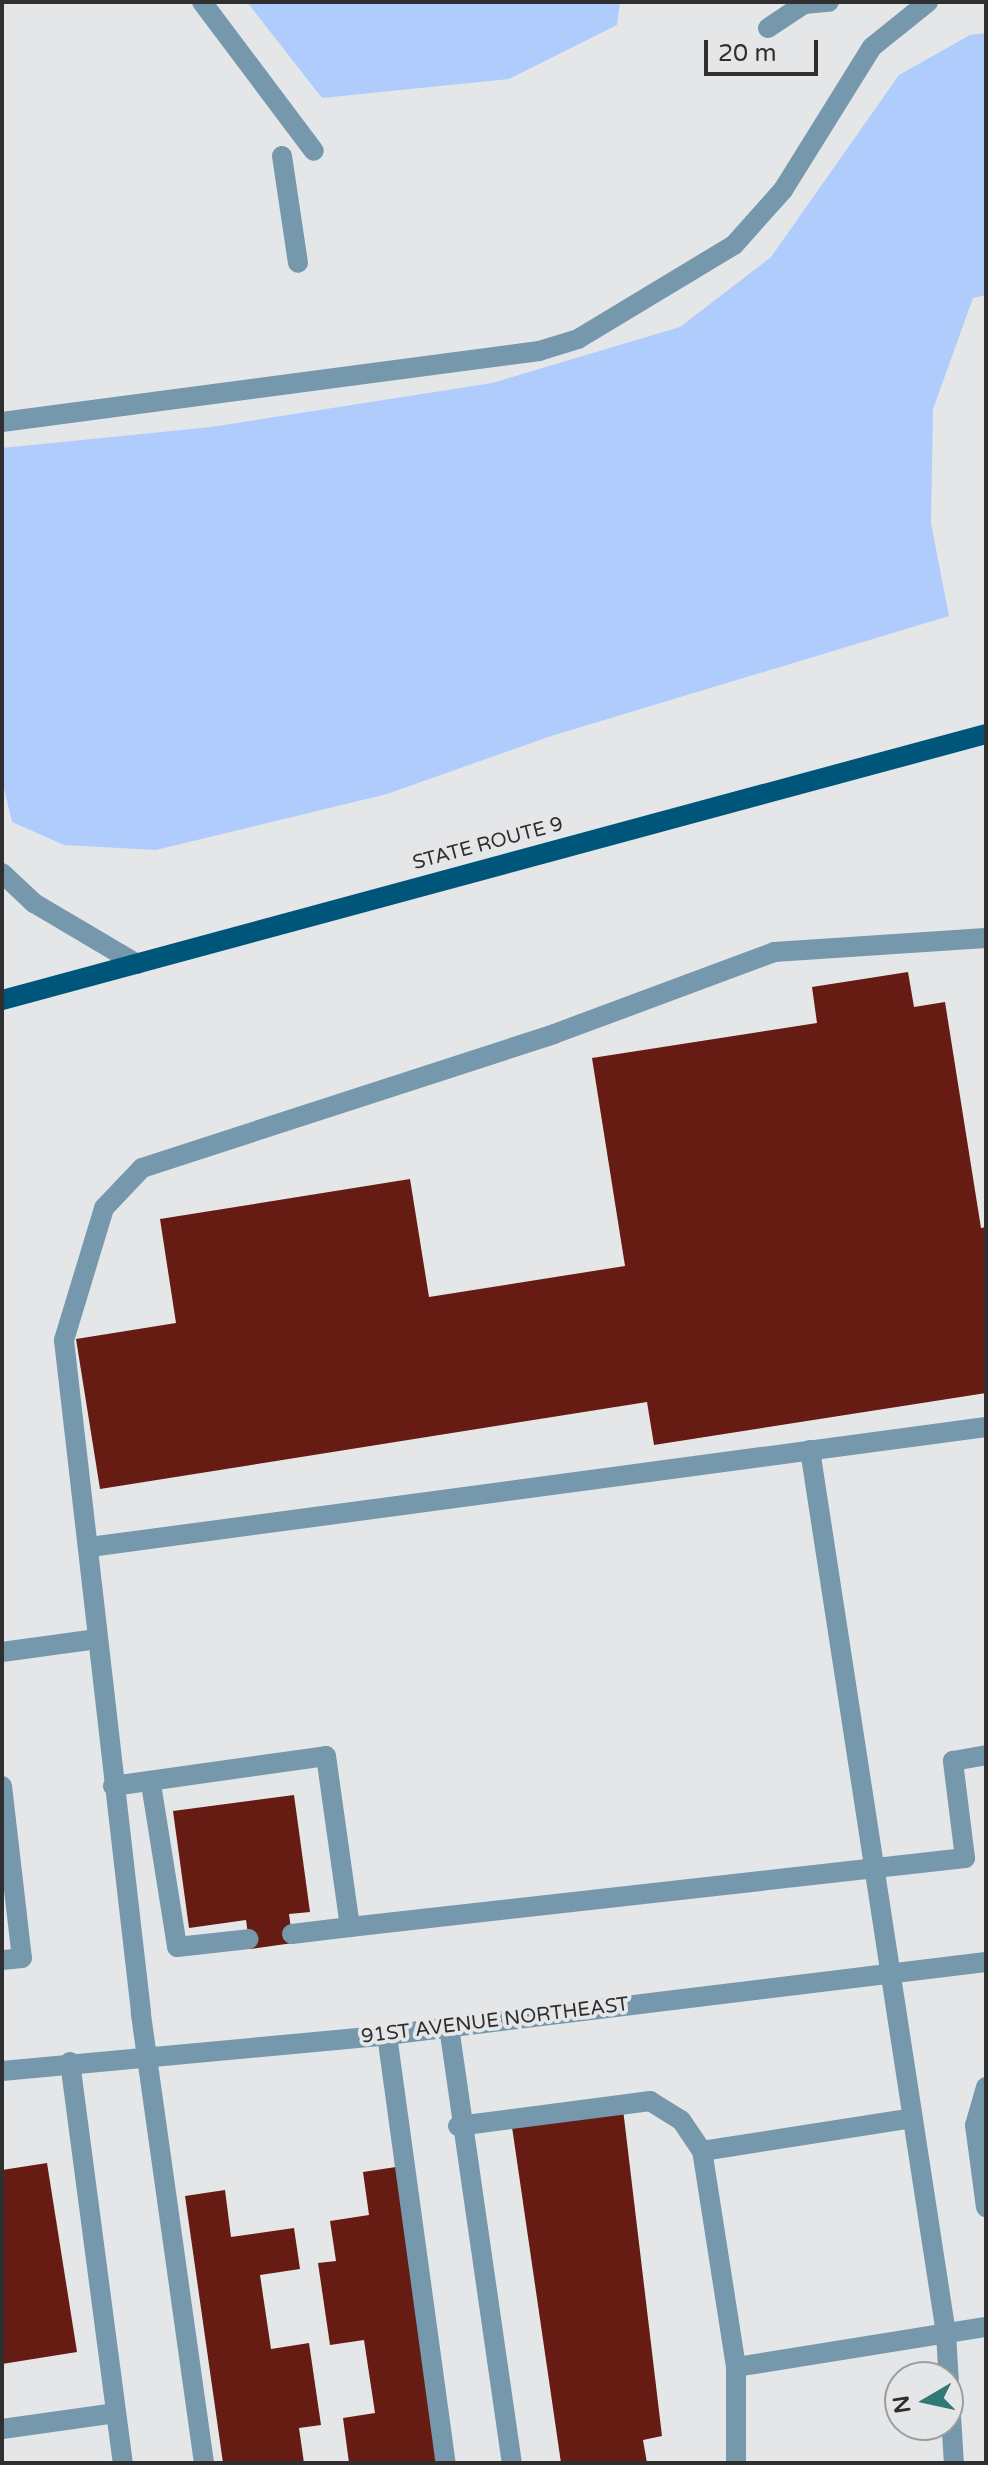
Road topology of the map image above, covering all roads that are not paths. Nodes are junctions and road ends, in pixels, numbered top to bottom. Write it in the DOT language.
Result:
graph roads {
  1 [pos="202,2"];
  2 [pos="829,2"];
  3 [pos="928,2"];
  4 [pos="768,28"];
  5 [pos="314,151"];
  6 [pos="282,156"];
  7 [pos="298,263"];
  8 [pos="2,422"];
  9 [pos="986,734"];
  10 [pos="2,873"];
  11 [pos="986,938"];
  12 [pos="137,964"];
  13 [pos="2,1000"];
  14 [pos="986,1427"];
  15 [pos="810,1450"];
  16 [pos="90,1547"];
  17 [pos="97,1639"];
  18 [pos="2,1652"];
  19 [pos="986,1755"];
  20 [pos="151,1784"];
  21 [pos="2,1786"];
  22 [pos="113,1786"];
  23 [pos="873,1869"];
  24 [pos="350,1927"];
  25 [pos="292,1934"];
  26 [pos="249,1939"];
  27 [pos="2,1960"];
  28 [pos="986,1962"];
  29 [pos="889,1974"];
  30 [pos="449,2027"];
  31 [pos="387,2035"];
  32 [pos="146,2055"];
  33 [pos="70,2062"];
  34 [pos="2,2071"];
  35 [pos="986,2087"];
  36 [pos="912,2118"];
  37 [pos="981,2124"];
  38 [pos="458,2126"];
  39 [pos="702,2151"];
  40 [pos="986,2207"];
  41 [pos="986,2327"];
  42 [pos="946,2334"];
  43 [pos="736,2367"];
  44 [pos="116,2413"];
  45 [pos="2,2429"];
  46 [pos="123,2463"];
  47 [pos="204,2463"];
  48 [pos="446,2463"];
  49 [pos="512,2463"];
  50 [pos="736,2463"];
  51 [pos="954,2463"];
  1 -- 5 [label="street"];
  2 -- 4 [label="street"];
  3 -- 8 [label="street"];
  6 -- 7 [label="street"];
  9 -- 12 [label="main road, STATE ROUTE 9"];
  10 -- 12 [label="street"];
  11 -- 16 [label="street"];
  12 -- 13 [label="main road, STATE ROUTE 9"];
  14 -- 15 [label="street"];
  15 -- 16 [label="street"];
  15 -- 23 [label="street"];
  16 -- 17 [label="street"];
  17 -- 18 [label="street"];
  17 -- 22 [label="street"];
  19 -- 23 [label="street"];
  20 -- 22 [label="street"];
  20 -- 24 [label="street"];
  20 -- 26 [label="street"];
  21 -- 27 [label="street"];
  22 -- 32 [label="street"];
  23 -- 24 [label="street"];
  23 -- 29 [label="street"];
  24 -- 25 [label="street"];
  28 -- 29 [label="street, 91ST AVENUE NORTHEAST"];
  29 -- 30 [label="street, 91ST AVENUE NORTHEAST"];
  29 -- 36 [label="street"];
  30 -- 31 [label="street, 91ST AVENUE NORTHEAST"];
  30 -- 38 [label="street"];
  31 -- 32 [label="street, 91ST AVENUE NORTHEAST"];
  31 -- 48 [label="street"];
  32 -- 33 [label="street, 91ST AVENUE NORTHEAST"];
  32 -- 47 [label="street"];
  33 -- 34 [label="street, 91ST AVENUE NORTHEAST"];
  33 -- 44 [label="street"];
  35 -- 37 [label="street"];
  36 -- 39 [label="street"];
  36 -- 42 [label="street"];
  37 -- 40 [label="street"];
  38 -- 39 [label="street"];
  38 -- 49 [label="street"];
  39 -- 43 [label="street"];
  41 -- 42 [label="street"];
  42 -- 43 [label="street"];
  42 -- 51 [label="street"];
  43 -- 50 [label="street"];
  44 -- 45 [label="street"];
  44 -- 46 [label="street"];
}
